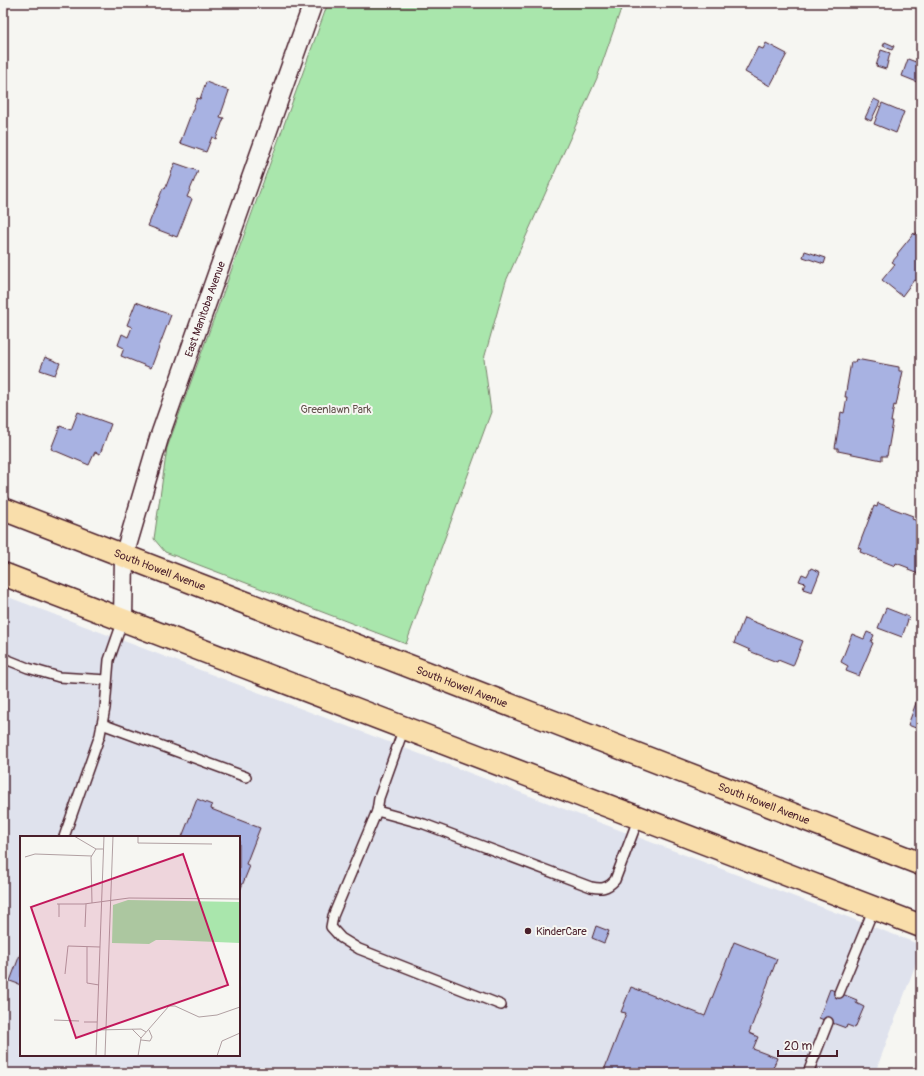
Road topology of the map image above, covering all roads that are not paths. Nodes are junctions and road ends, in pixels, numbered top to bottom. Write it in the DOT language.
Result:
graph roads {
  1 [pos="313,3"];
  2 [pos="3,509"];
  3 [pos="124,556"];
  4 [pos="3,574"];
  5 [pos="124,620"];
  6 [pos="3,658"];
  7 [pos="108,680"];
  8 [pos="102,724"];
  9 [pos="404,728"];
  10 [pos="246,777"];
  11 [pos="377,810"];
  12 [pos="639,817"];
  13 [pos="64,836"];
  14 [pos="921,864"];
  15 [pos="874,908"];
  16 [pos="921,926"];
  17 [pos="839,993"];
  18 [pos="501,1005"];
  19 [pos="828,1022"];
  20 [pos="808,1073"];
  1 -- 3 [label="street, East Manitoba Avenue"];
  2 -- 3 [label="main road, South Howell Avenue"];
  3 -- 5 [label="street, East Manitoba Avenue"];
  3 -- 14 [label="main road, South Howell Avenue"];
  4 -- 5 [label="main road"];
  5 -- 7 [label="lane"];
  5 -- 9 [label="main road"];
  6 -- 7 [label="lane"];
  7 -- 8 [label="lane"];
  8 -- 10 [label="lane"];
  8 -- 13 [label="lane"];
  9 -- 11 [label="lane"];
  9 -- 12 [label="main road"];
  11 -- 12 [label="lane"];
  11 -- 18 [label="lane"];
  12 -- 15 [label="main road"];
  15 -- 16 [label="main road"];
  15 -- 17 [label="lane"];
  19 -- 20 [label="lane"];
}
